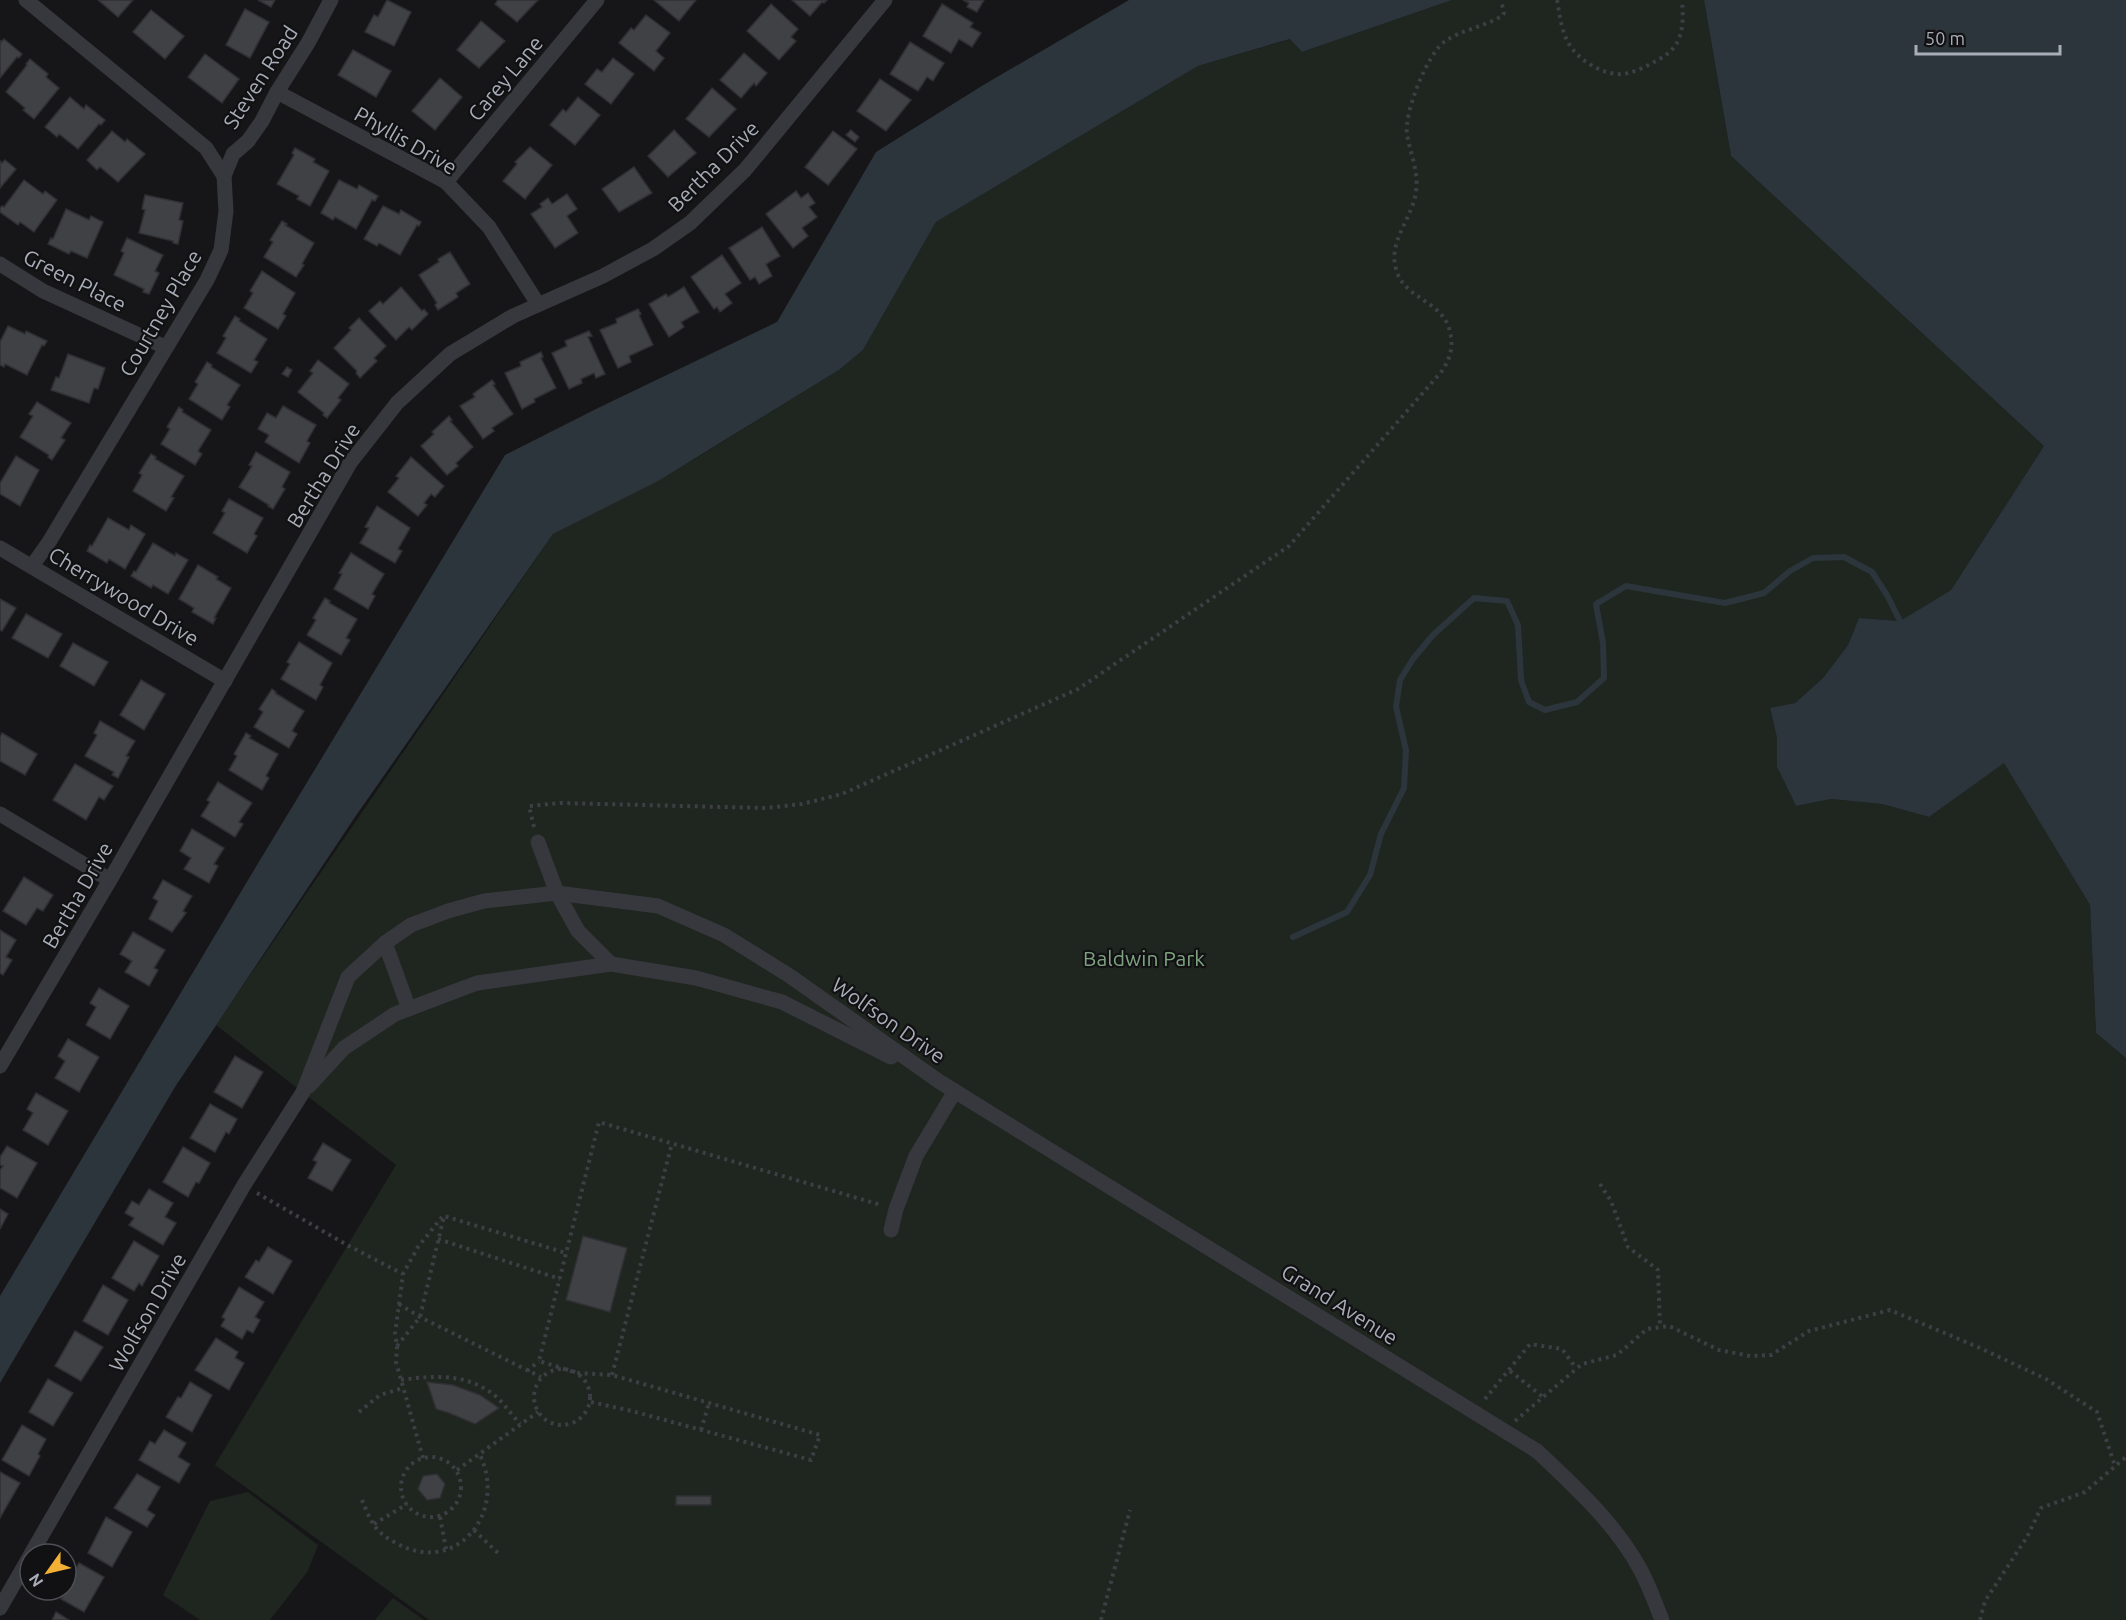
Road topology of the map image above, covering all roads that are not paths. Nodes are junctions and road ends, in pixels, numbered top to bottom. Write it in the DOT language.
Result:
graph roads {
  1 [pos="331,0"];
  2 [pos="597,0"];
  3 [pos="885,0"];
  4 [pos="30,1"];
  5 [pos="277,92"];
  6 [pos="224,177"];
  7 [pos="446,182"];
  8 [pos="0,264"];
  9 [pos="538,304"];
  10 [pos="165,347"];
  11 [pos="0,548"];
  12 [pos="32,566"];
  13 [pos="225,681"];
  14 [pos="0,814"];
  15 [pos="538,842"];
  16 [pos="110,880"];
  17 [pos="557,893"];
  18 [pos="385,943"];
  19 [pos="611,964"];
  20 [pos="409,1009"];
  21 [pos="0,1066"];
  22 [pos="940,1082"];
  23 [pos="955,1091"];
  24 [pos="303,1092"];
  25 [pos="891,1230"];
  26 [pos="38,1542"];
  27 [pos="18,1576"];
  28 [pos="0,1608"];
  29 [pos="1662,1620"];
  1 -- 5 [label="street, Steven Road"];
  2 -- 7 [label="street, Carey Lane"];
  3 -- 9 [label="street, Bertha Drive"];
  4 -- 6 [label="street, Courtney Place"];
  5 -- 6 [label="street, Steven Road"];
  5 -- 7 [label="street, Phyllis Drive"];
  6 -- 10 [label="street, Courtney Place"];
  7 -- 9 [label="street, Phyllis Drive"];
  8 -- 10 [label="street, Green Place"];
  9 -- 13 [label="street, Bertha Drive"];
  10 -- 12 [label="street, Courtney Place"];
  11 -- 12 [label="street, Cherrywood Drive"];
  12 -- 13 [label="street, Cherrywood Drive"];
  13 -- 16 [label="street, Bertha Drive"];
  14 -- 16 [label="street"];
  15 -- 17 [label="street"];
  16 -- 21 [label="street, Bertha Drive"];
  17 -- 18 [label="street, Wolfson Drive"];
  17 -- 19 [label="street"];
  17 -- 22 [label="street, Wolfson Drive"];
  18 -- 20 [label="street"];
  18 -- 24 [label="street, Wolfson Drive"];
  19 -- 20 [label="street, Wolfson Drive"];
  19 -- 22 [label="street, Wolfson Drive"];
  20 -- 24 [label="street, Wolfson Drive"];
  22 -- 23 [label="street, Grand Avenue"];
  23 -- 25 [label="street"];
  23 -- 29 [label="street, Grand Avenue"];
  24 -- 26 [label="street, Wolfson Drive"];
  27 -- 28 [label="street, Wolfson Drive"];
}
